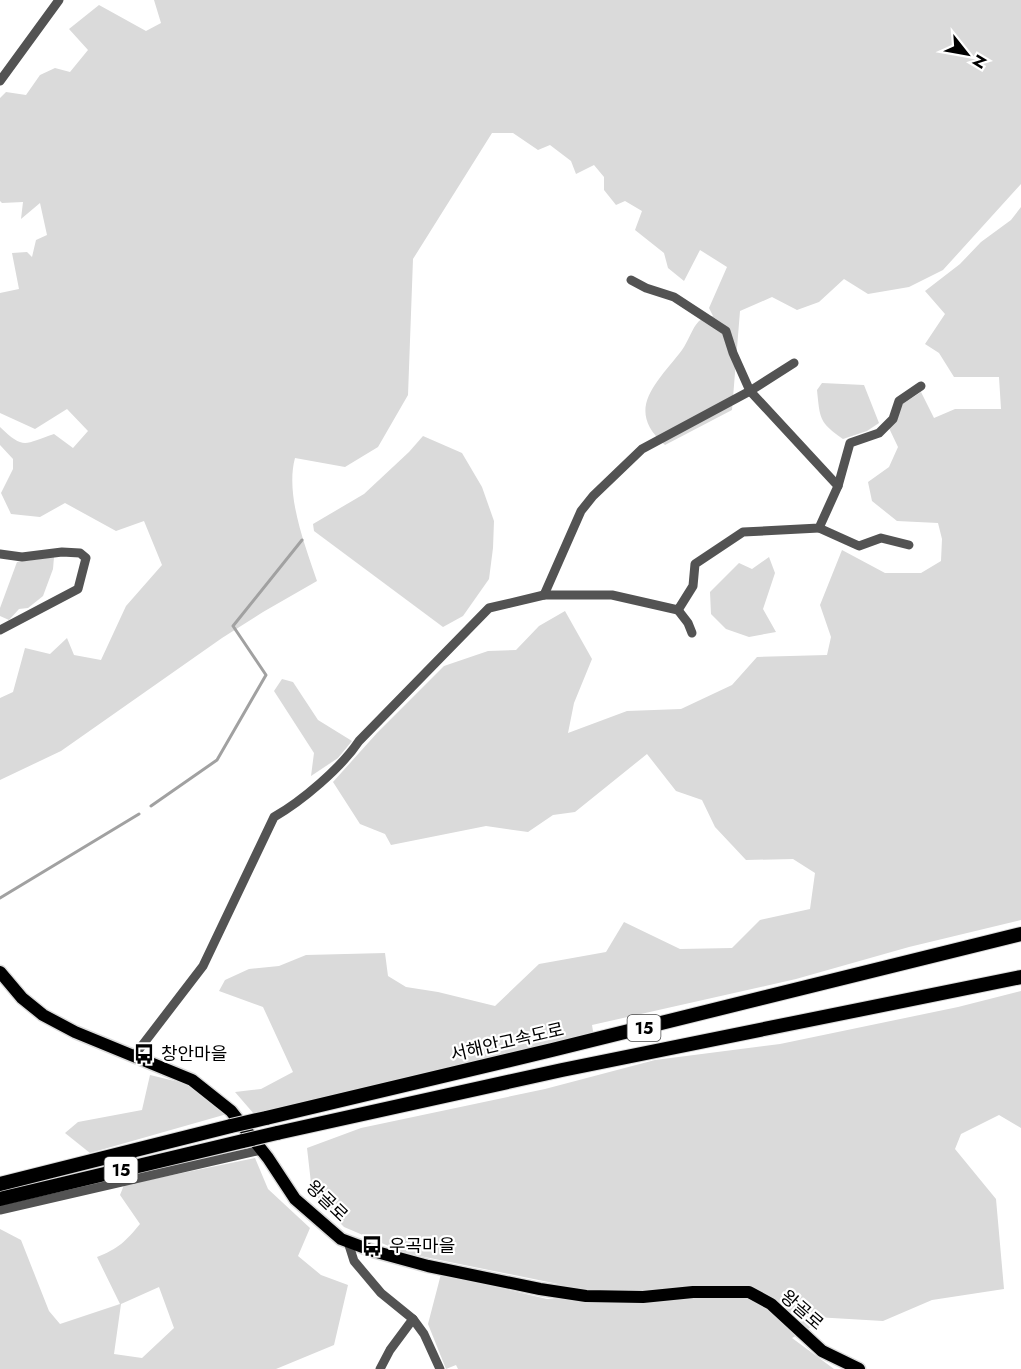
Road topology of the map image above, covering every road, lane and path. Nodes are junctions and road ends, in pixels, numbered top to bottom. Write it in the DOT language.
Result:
graph roads {
  1 [pos="59,0"];
  2 [pos="0,81"];
  3 [pos="631,280"];
  4 [pos="794,363"];
  5 [pos="921,386"];
  6 [pos="750,391"];
  7 [pos="838,486"];
  8 [pos="819,528"];
  9 [pos="909,545"];
  10 [pos="0,554"];
  11 [pos="544,595"];
  12 [pos="678,610"];
  13 [pos="0,630"];
  14 [pos="692,633"];
  15 [pos="1021,934"];
  16 [pos="0,972"];
  17 [pos="1021,977"];
  18 [pos="134,1056"];
  19 [pos="261,1150"];
  20 [pos="0,1184"];
  21 [pos="0,1200"];
  22 [pos="0,1210"];
  23 [pos="348,1242"];
  24 [pos="413,1319"];
  25 [pos="380,1369"];
  26 [pos="440,1369"];
  27 [pos="859,1369"];
  1 -- 2 [label="street"];
  3 -- 6 [label="street"];
  4 -- 6 [label="street"];
  5 -- 7 [label="street"];
  6 -- 7 [label="street"];
  6 -- 11 [label="street"];
  7 -- 8 [label="street"];
  8 -- 9 [label="street"];
  8 -- 12 [label="street"];
  10 -- 13 [label="street"];
  11 -- 12 [label="street"];
  11 -- 18 [label="street"];
  12 -- 14 [label="street"];
  15 -- 20 [label="highway, 서해안고속도로 / 15, bridge"];
  16 -- 18 [label="main road, 왕골로"];
  17 -- 21 [label="highway, 15, bridge"];
  18 -- 19 [label="main road, 왕골로"];
  19 -- 22 [label="street"];
  19 -- 23 [label="main road, 왕골로"];
  23 -- 24 [label="street"];
  23 -- 27 [label="main road, 왕골로"];
  24 -- 25 [label="street"];
  24 -- 26 [label="street"];
}
